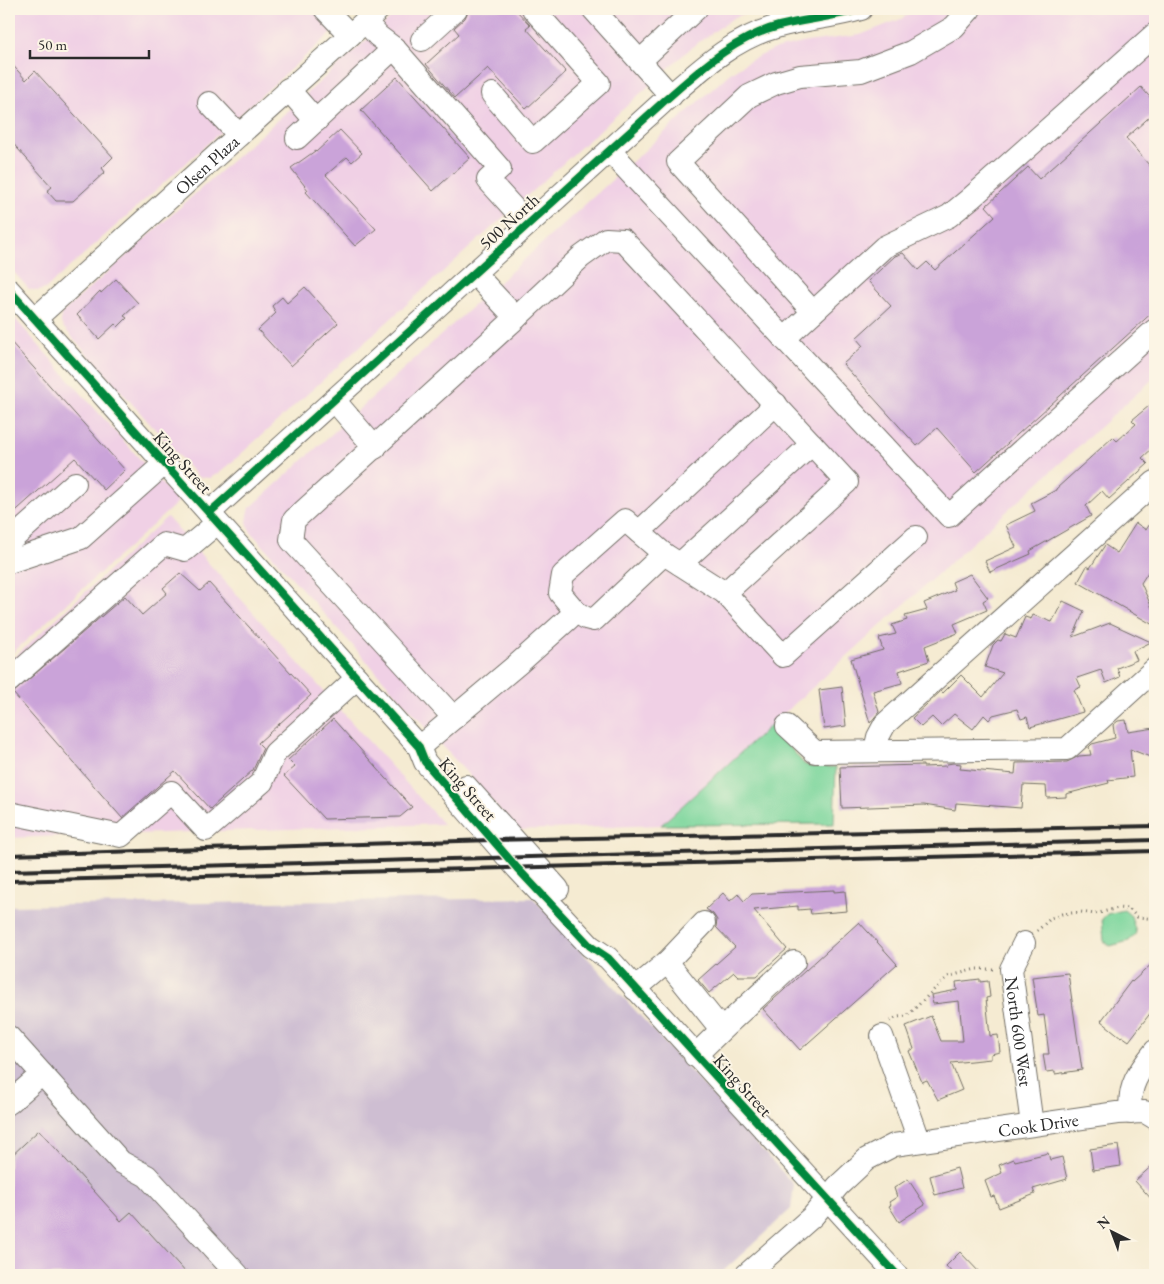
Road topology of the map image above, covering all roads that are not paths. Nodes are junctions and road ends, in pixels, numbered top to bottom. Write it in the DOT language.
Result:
graph roads {
  1 [pos="325,9"];
  2 [pos="533,9"];
  3 [pos="593,9"];
  4 [pos="696,9"];
  5 [pos="970,9"];
  6 [pos="454,10"];
  7 [pos="849,10"];
  8 [pos="365,21"];
  9 [pos="1155,34"];
  10 [pos="422,40"];
  11 [pos="394,48"];
  12 [pos="640,61"];
  13 [pos="288,90"];
  14 [pos="492,94"];
  15 [pos="671,96"];
  16 [pos="209,103"];
  17 [pos="316,121"];
  18 [pos="239,135"];
  19 [pos="297,138"];
  20 [pos="610,151"];
  21 [pos="528,224"];
  22 [pos="474,273"];
  23 [pos="9,290"];
  24 [pos="813,312"];
  25 [pos="516,318"];
  26 [pos="35,319"];
  27 [pos="1155,330"];
  28 [pos="784,339"];
  29 [pos="334,400"];
  30 [pos="776,404"];
  31 [pos="812,444"];
  32 [pos="374,448"];
  33 [pos="164,464"];
  34 [pos="1155,482"];
  35 [pos="75,483"];
  36 [pos="213,518"];
  37 [pos="639,532"];
  38 [pos="916,537"];
  39 [pos="9,542"];
  40 [pos="672,559"];
  41 [pos="9,562"];
  42 [pos="725,593"];
  43 [pos="576,612"];
  44 [pos="1154,672"];
  45 [pos="357,678"];
  46 [pos="9,681"];
  47 [pos="454,718"];
  48 [pos="787,726"];
  49 [pos="419,747"];
  50 [pos="875,750"];
  51 [pos="9,813"];
  52 [pos="704,923"];
  53 [pos="1024,943"];
  54 [pos="667,962"];
  55 [pos="794,962"];
  56 [pos="635,989"];
  57 [pos="721,1029"];
  58 [pos="882,1036"];
  59 [pos="9,1037"];
  60 [pos="1155,1051"];
  61 [pos="695,1056"];
  62 [pos="42,1074"];
  63 [pos="9,1103"];
  64 [pos="1130,1113"];
  65 [pos="1155,1118"];
  66 [pos="1032,1125"];
  67 [pos="919,1140"];
  68 [pos="826,1199"];
  69 [pos="238,1275"];
  70 [pos="746,1275"];
  71 [pos="897,1275"];
  1 -- 8 [label="street"];
  2 -- 14 [label="street"];
  3 -- 12 [label="street"];
  4 -- 12 [label="street"];
  5 -- 24 [label="street"];
  6 -- 10 [label="street"];
  7 -- 15 [label="street, 500 North"];
  8 -- 11 [label="street"];
  8 -- 13 [label="street, Olsen Plaza"];
  9 -- 24 [label="street"];
  11 -- 17 [label="street"];
  11 -- 21 [label="street"];
  12 -- 15 [label="street"];
  13 -- 17 [label="street"];
  13 -- 18 [label="street, Olsen Plaza"];
  15 -- 20 [label="street, 500 North"];
  16 -- 18 [label="street"];
  17 -- 19 [label="street"];
  18 -- 26 [label="street, Olsen Plaza"];
  20 -- 21 [label="street, 500 North"];
  20 -- 28 [label="street"];
  21 -- 22 [label="street, 500 North"];
  22 -- 25 [label="street"];
  22 -- 29 [label="street, 500 North"];
  23 -- 26 [label="street, King Street"];
  24 -- 28 [label="street"];
  25 -- 30 [label="street"];
  25 -- 32 [label="street"];
  26 -- 33 [label="street, King Street"];
  27 -- 28 [label="street"];
  29 -- 32 [label="street"];
  29 -- 36 [label="street, 500 North"];
  30 -- 31 [label="street"];
  30 -- 37 [label="street"];
  31 -- 40 [label="street"];
  31 -- 42 [label="street"];
  32 -- 47 [label="street"];
  33 -- 36 [label="street, King Street"];
  33 -- 41 [label="street"];
  34 -- 50 [label="street"];
  35 -- 39 [label="street"];
  36 -- 45 [label="street, King Street"];
  36 -- 46 [label="street, 500 North"];
  37 -- 40 [label="street"];
  37 -- 43 [label="street"];
  38 -- 42 [label="street"];
  40 -- 42 [label="street"];
  40 -- 43 [label="street"];
  43 -- 47 [label="street"];
  44 -- 50 [label="street"];
  45 -- 49 [label="street, King Street"];
  45 -- 51 [label="street"];
  47 -- 49 [label="street"];
  48 -- 50 [label="street"];
  49 -- 56 [label="street, King Street"];
  52 -- 54 [label="street"];
  53 -- 66 [label="street, North 600 West"];
  54 -- 56 [label="street"];
  54 -- 57 [label="street"];
  55 -- 57 [label="street"];
  56 -- 61 [label="street, King Street"];
  57 -- 61 [label="street"];
  58 -- 67 [label="street"];
  59 -- 62 [label="street"];
  60 -- 64 [label="street"];
  61 -- 68 [label="street, King Street"];
  62 -- 63 [label="street"];
  62 -- 69 [label="street"];
  64 -- 65 [label="street, Cook Drive"];
  64 -- 66 [label="street, Cook Drive"];
  66 -- 67 [label="street, Cook Drive"];
  67 -- 68 [label="street, Cook Drive"];
  68 -- 70 [label="street, Cook Drive"];
  68 -- 71 [label="street, King Street"];
}
